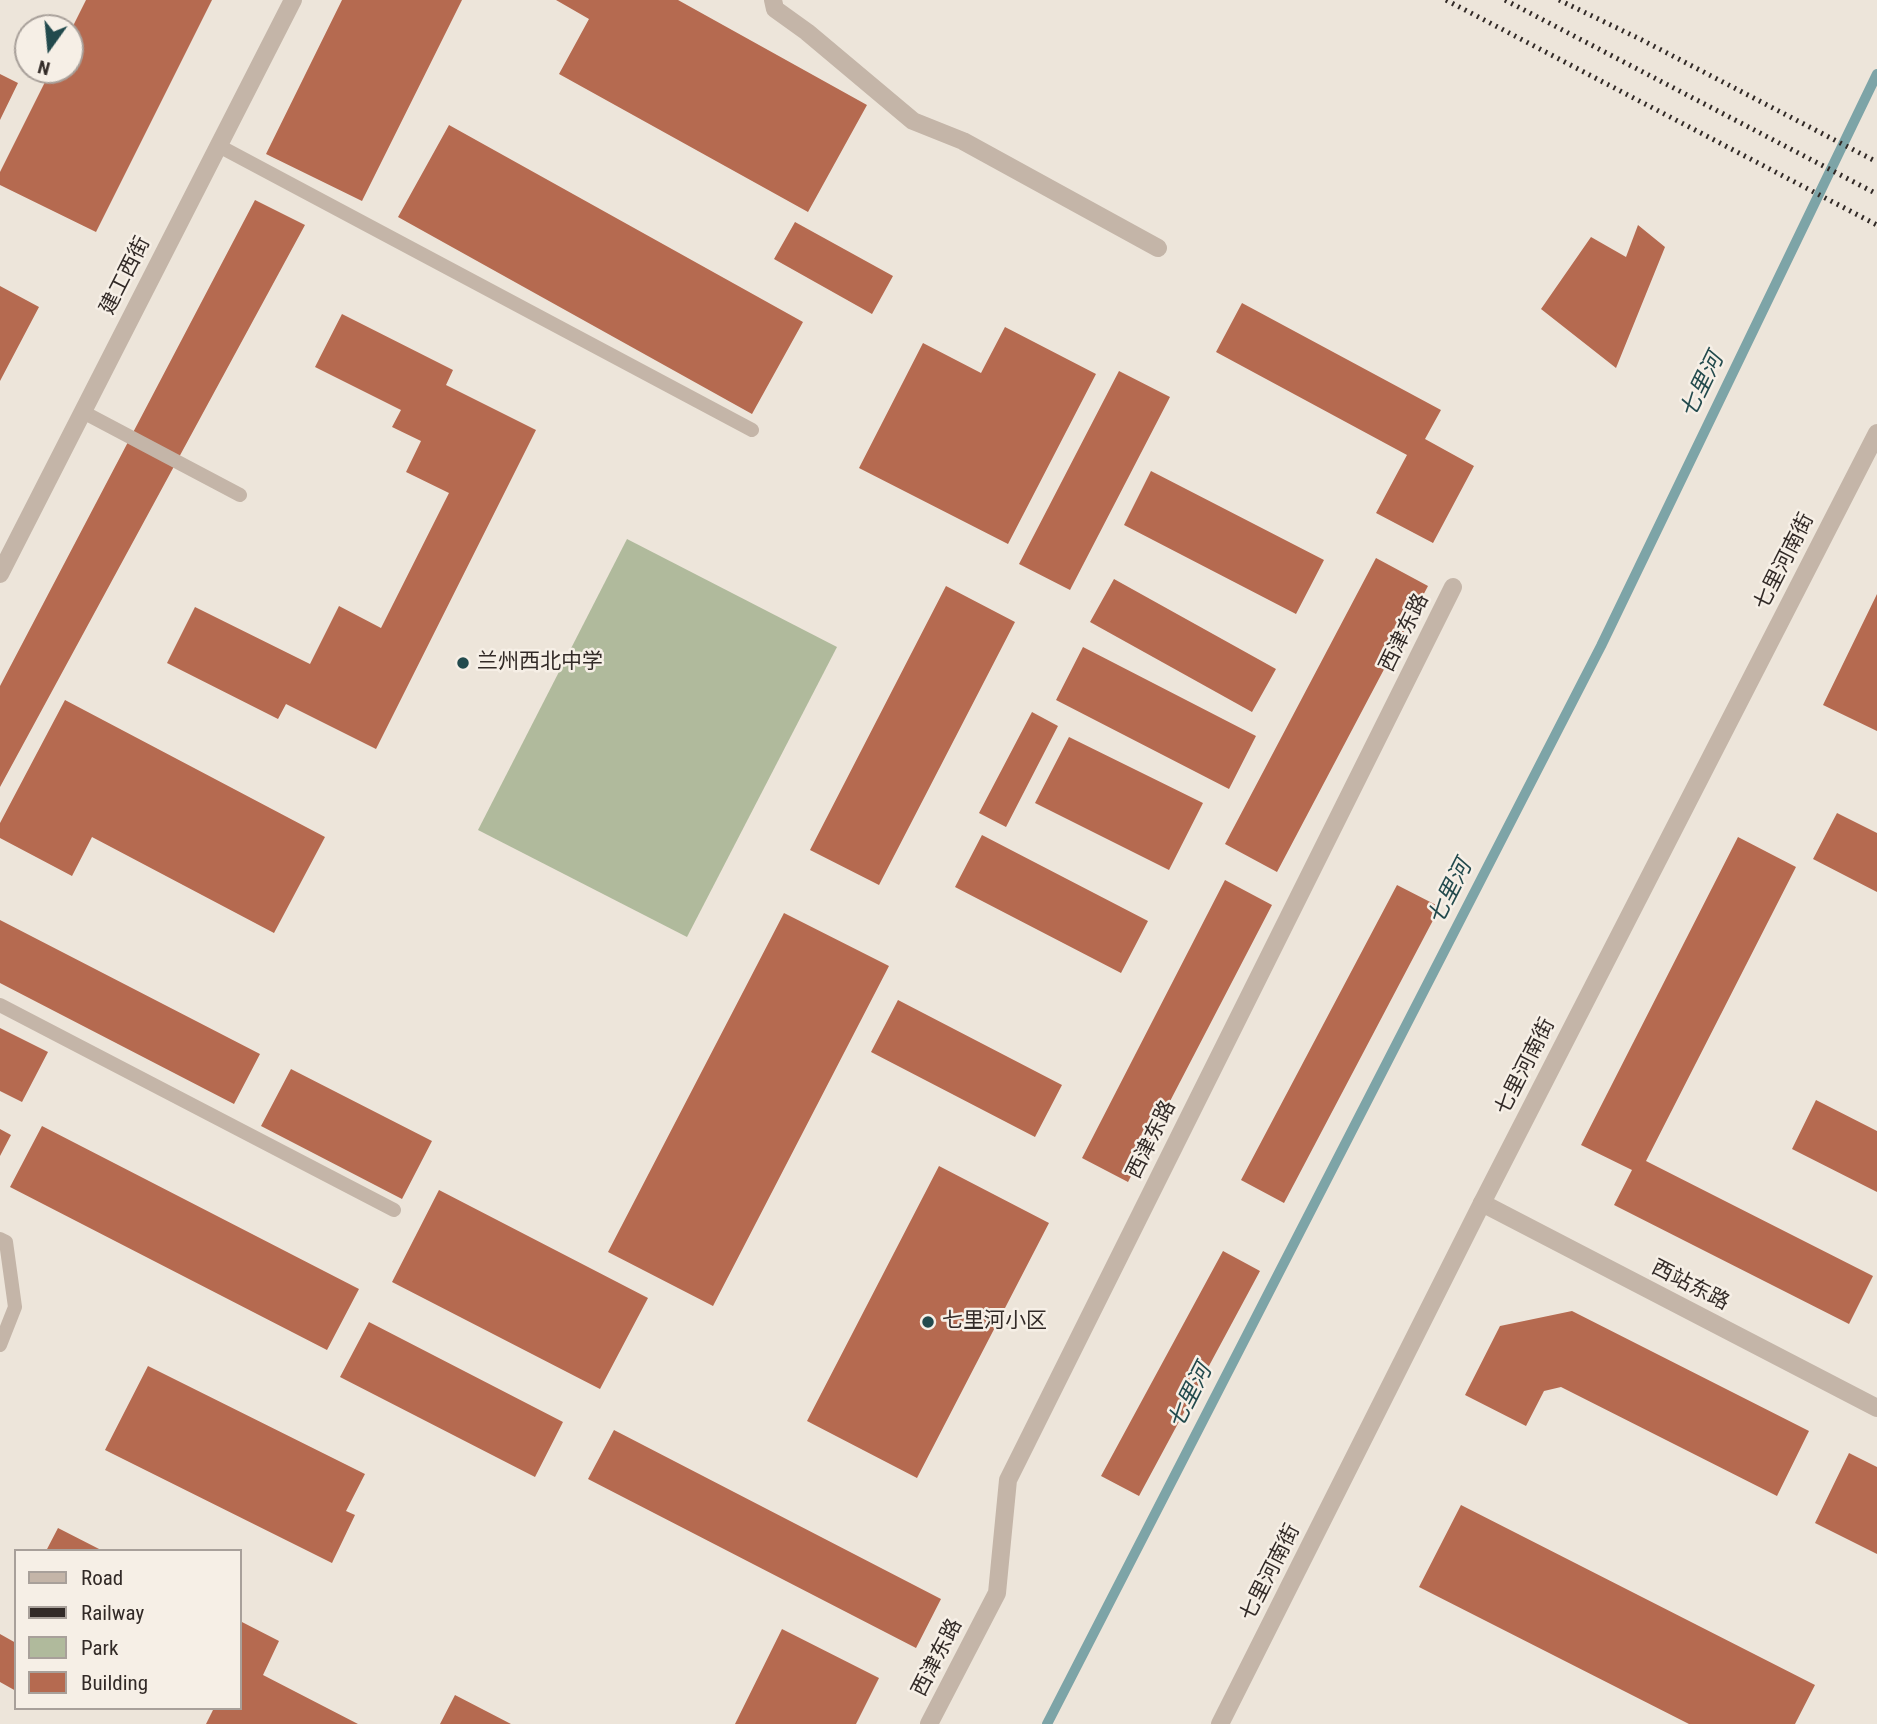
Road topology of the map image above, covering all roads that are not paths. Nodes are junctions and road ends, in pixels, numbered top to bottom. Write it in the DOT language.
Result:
graph roads {
  1 [pos="293,0"];
  2 [pos="773,0"];
  3 [pos="219,146"];
  4 [pos="1158,248"];
  5 [pos="83,412"];
  6 [pos="752,430"];
  7 [pos="1877,433"];
  8 [pos="240,495"];
  9 [pos="0,574"];
  10 [pos="1453,587"];
  11 [pos="0,1005"];
  12 [pos="1482,1203"];
  13 [pos="394,1210"];
  14 [pos="0,1239"];
  15 [pos="0,1345"];
  16 [pos="1877,1408"];
  17 [pos="929,1724"];
  18 [pos="1220,1724"];
  1 -- 3 [label="street, 建工西街"];
  2 -- 4 [label="street"];
  3 -- 5 [label="street, 建工西街"];
  3 -- 6 [label="lane"];
  5 -- 8 [label="lane"];
  5 -- 9 [label="street, 建工西街"];
  7 -- 12 [label="street, 七里河南街"];
  10 -- 17 [label="street, 西津东路"];
  11 -- 13 [label="lane"];
  12 -- 16 [label="street, 西站东路"];
  12 -- 18 [label="street, 七里河南街"];
  14 -- 15 [label="lane"];
}
